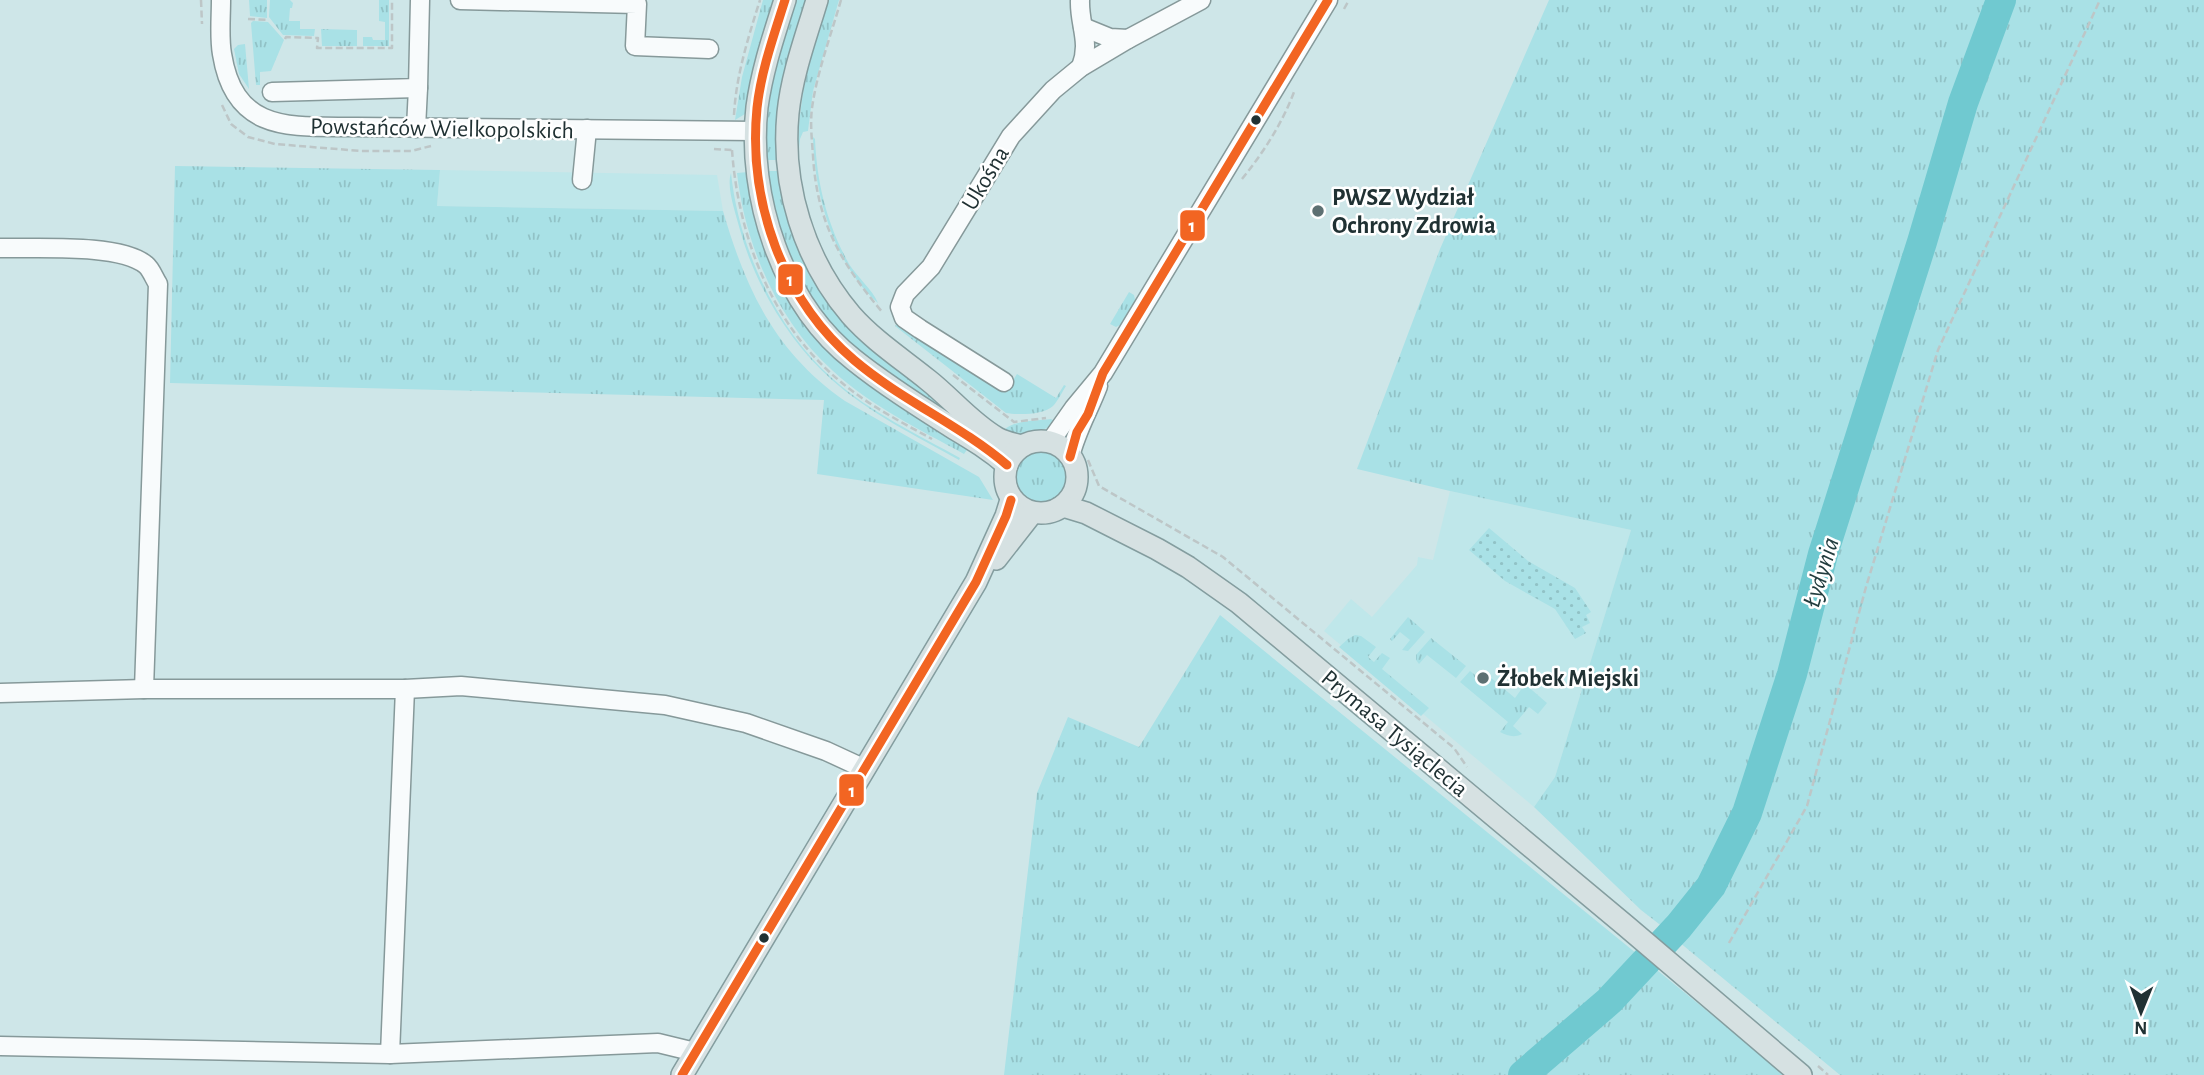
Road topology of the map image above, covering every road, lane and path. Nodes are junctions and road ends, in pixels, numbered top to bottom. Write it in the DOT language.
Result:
graph roads {
  1 [pos="221,0"];
  2 [pos="392,0"];
  3 [pos="420,0"];
  4 [pos="460,0"];
  5 [pos="785,0"];
  6 [pos="817,0"];
  7 [pos="841,0"];
  8 [pos="1080,0"];
  9 [pos="1201,0"];
  10 [pos="1328,0"];
  11 [pos="2100,0"];
  12 [pos="248,19"];
  13 [pos="269,20"];
  14 [pos="1083,27"];
  15 [pos="285,39"];
  16 [pos="1128,39"];
  17 [pos="709,49"];
  18 [pos="1081,67"];
  19 [pos="418,88"];
  20 [pos="272,92"];
  21 [pos="416,128"];
  22 [pos="587,129"];
  23 [pos="755,131"];
  24 [pos="582,180"];
  25 [pos="0,248"];
  26 [pos="888,321"];
  27 [pos="946,369"];
  28 [pos="1004,382"];
  29 [pos="1070,428"];
  30 [pos="1051,442"];
  31 [pos="1022,446"];
  32 [pos="1070,457"];
  33 [pos="1007,465"];
  34 [pos="1077,481"];
  35 [pos="1011,500"];
  36 [pos="1063,506"];
  37 [pos="1032,513"];
  38 [pos="1157,549"];
  39 [pos="976,582"];
  40 [pos="144,689"];
  41 [pos="405,689"];
  42 [pos="0,692"];
  43 [pos="865,769"];
  44 [pos="1470,771"];
  45 [pos="1730,943"];
  46 [pos="0,1046"];
  47 [pos="695,1052"];
  48 [pos="390,1054"];
  49 [pos="682,1075"];
  50 [pos="1801,1075"];
  1 -- 21 [label="street, Powstańców Wielkopolskich"];
  2 -- 15 [label="path"];
  3 -- 19 [label="street"];
  4 -- 17 [label="street"];
  5 -- 23 [label="main road"];
  6 -- 31 [label="main road"];
  7 -- 26 [label="path"];
  8 -- 14 [label="street"];
  9 -- 16 [label="street, Ukośna"];
  10 -- 29 [label="street"];
  11 -- 45 [label="path"];
  12 -- 13 [label="path"];
  14 -- 16 [label="street"];
  14 -- 18 [label="street"];
  16 -- 18 [label="street, Ukośna"];
  18 -- 28 [label="street, Ukośna"];
  19 -- 20 [label="street"];
  19 -- 21 [label="street"];
  21 -- 22 [label="street, Powstańców Wielkopolskich"];
  22 -- 23 [label="street, Powstańców Wielkopolskich"];
  22 -- 24 [label="street"];
  23 -- 33 [label="main road"];
  25 -- 40 [label="street"];
  27 -- 29 [label="path"];
  29 -- 30 [label="street"];
  29 -- 32 [label="street"];
  29 -- 44 [label="path"];
  30 -- 31 [label="main road"];
  30 -- 32 [label="main road"];
  31 -- 33 [label="main road"];
  32 -- 34 [label="main road"];
  33 -- 35 [label="main road"];
  34 -- 36 [label="main road"];
  34 -- 38 [label="main road, Prymasa Tysiąclecia"];
  35 -- 37 [label="main road"];
  35 -- 39 [label="main road"];
  36 -- 37 [label="main road"];
  36 -- 38 [label="main road, Prymasa Tysiąclecia"];
  37 -- 39 [label="main road"];
  38 -- 50 [label="main road, Prymasa Tysiąclecia"];
  39 -- 43 [label="main road"];
  40 -- 41 [label="street"];
  40 -- 42 [label="street"];
  41 -- 43 [label="street"];
  41 -- 48 [label="street"];
  43 -- 47 [label="main road"];
  46 -- 48 [label="street"];
  47 -- 48 [label="street"];
  47 -- 49 [label="main road"];
}
